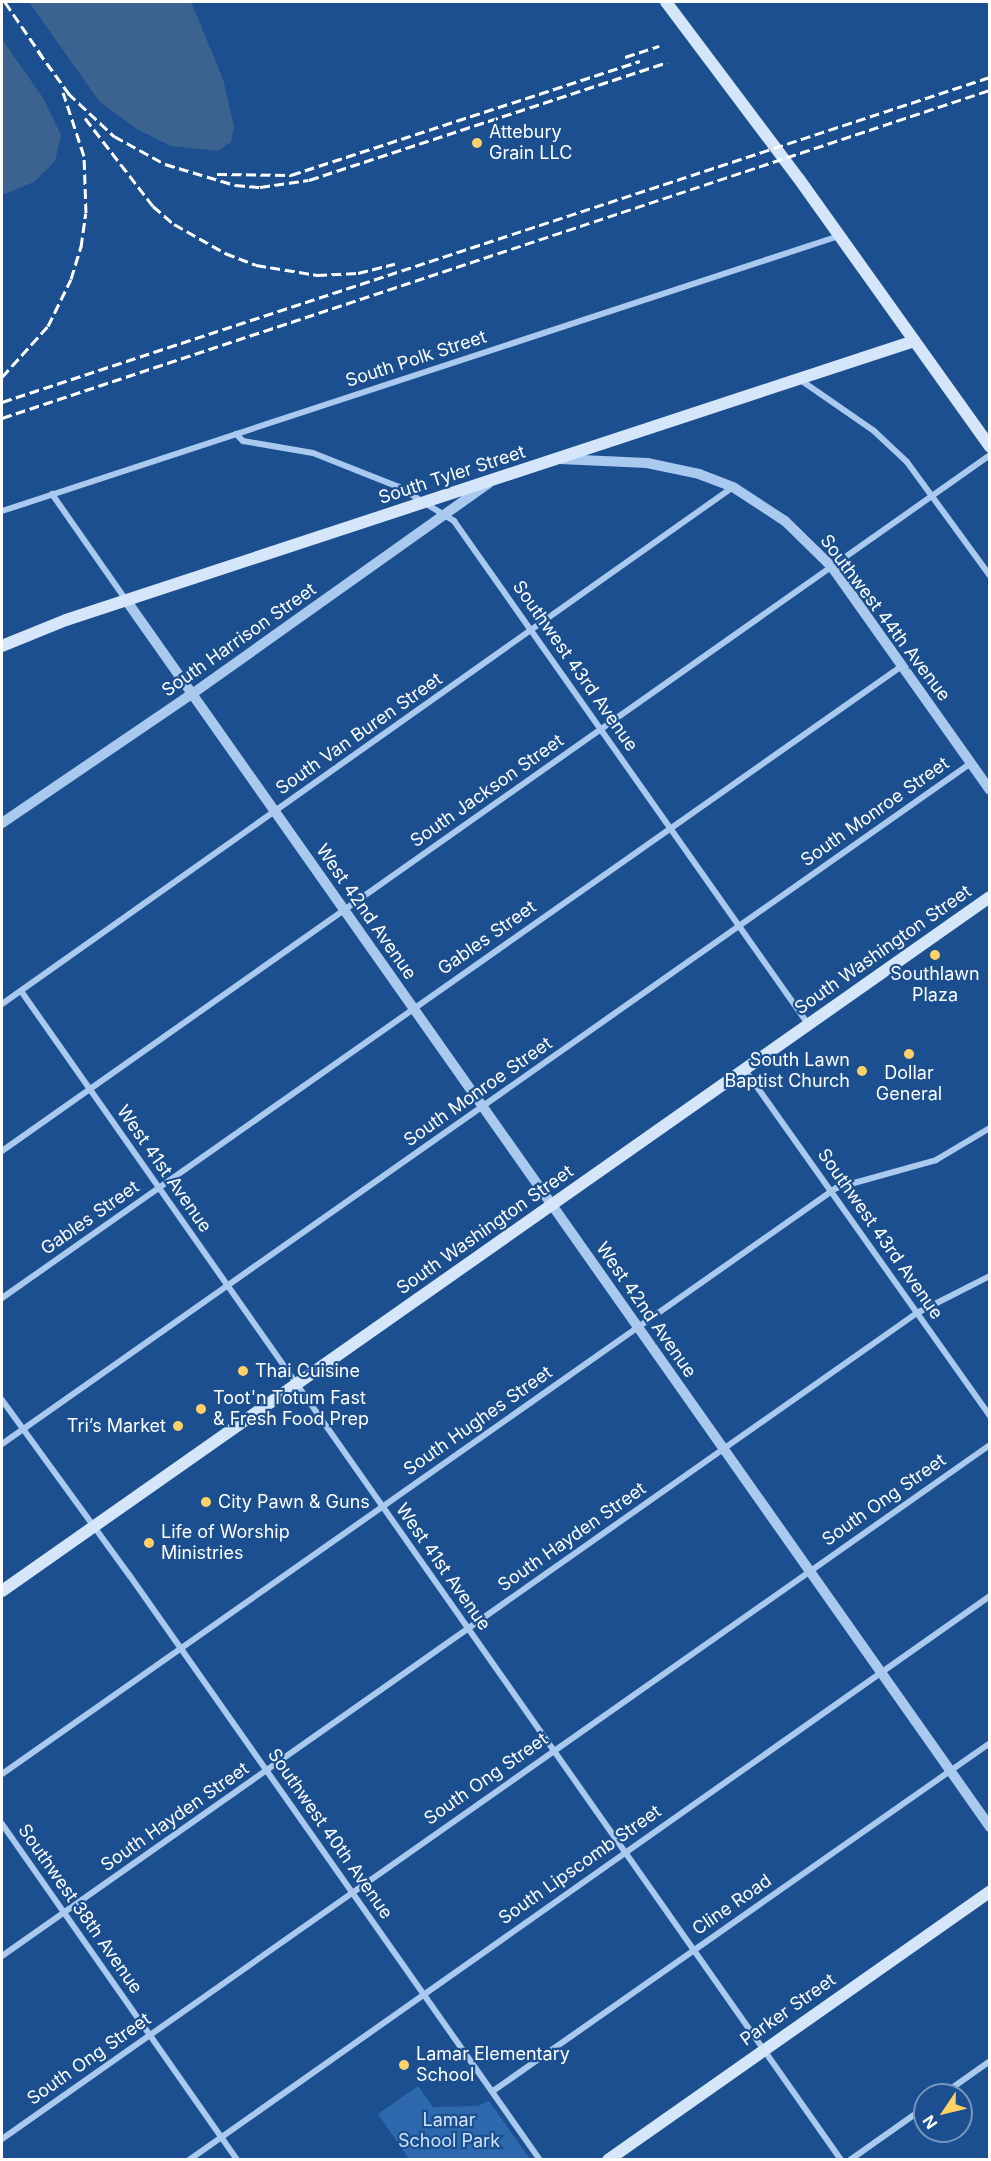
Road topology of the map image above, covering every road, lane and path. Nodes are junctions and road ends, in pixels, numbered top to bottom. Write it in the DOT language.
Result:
graph roads {
  1 [pos="666,2"];
  2 [pos="840,235"];
  3 [pos="915,341"];
  4 [pos="798,379"];
  5 [pos="236,434"];
  6 [pos="990,447"];
  7 [pos="990,455"];
  8 [pos="557,458"];
  9 [pos="493,480"];
  10 [pos="733,487"];
  11 [pos="52,494"];
  12 [pos="933,495"];
  13 [pos="429,502"];
  14 [pos="2,511"];
  15 [pos="446,514"];
  16 [pos="831,567"];
  17 [pos="990,576"];
  18 [pos="126,600"];
  19 [pos="532,630"];
  20 [pos="2,646"];
  21 [pos="902,666"];
  22 [pos="192,694"];
  23 [pos="601,730"];
  24 [pos="970,763"];
  25 [pos="990,790"];
  26 [pos="276,812"];
  27 [pos="2,823"];
  28 [pos="670,828"];
  29 [pos="990,897"];
  30 [pos="344,910"];
  31 [pos="740,926"];
  32 [pos="21,991"];
  33 [pos="2,1004"];
  34 [pos="413,1008"];
  35 [pos="808,1024"];
  36 [pos="745,1069"];
  37 [pos="90,1089"];
  38 [pos="483,1106"];
  39 [pos="990,1128"];
  40 [pos="2,1151"];
  41 [pos="159,1188"];
  42 [pos="831,1191"];
  43 [pos="553,1204"];
  44 [pos="990,1276"];
  45 [pos="228,1285"];
  46 [pos="2,1298"];
  47 [pos="917,1313"];
  48 [pos="639,1328"];
  49 [pos="297,1384"];
  50 [pos="2,1400"];
  51 [pos="990,1416"];
  52 [pos="22,1430"];
  53 [pos="2,1444"];
  54 [pos="990,1445"];
  55 [pos="723,1448"];
  56 [pos="382,1507"];
  57 [pos="94,1527"];
  58 [pos="809,1570"];
  59 [pos="2,1591"];
  60 [pos="990,1596"];
  61 [pos="468,1629"];
  62 [pos="181,1648"];
  63 [pos="881,1673"];
  64 [pos="990,1743"];
  65 [pos="553,1750"];
  66 [pos="267,1770"];
  67 [pos="950,1771"];
  68 [pos="2,1774"];
  69 [pos="2,1824"];
  70 [pos="990,1827"];
  71 [pos="625,1852"];
  72 [pos="352,1892"];
  73 [pos="990,1892"];
  74 [pos="64,1912"];
  75 [pos="694,1950"];
  76 [pos="2,1956"];
  77 [pos="424,1994"];
  78 [pos="150,2034"];
  79 [pos="764,2049"];
  80 [pos="990,2061"];
  81 [pos="959,2083"];
  82 [pos="493,2091"];
  83 [pos="913,2115"];
  84 [pos="221,2137"];
  85 [pos="2,2139"];
  86 [pos="189,2160"];
  87 [pos="237,2160"];
  88 [pos="540,2160"];
  89 [pos="608,2160"];
  90 [pos="841,2160"];
  91 [pos="850,2160"];
  1 -- 2 [label="main road"];
  2 -- 3 [label="main road"];
  2 -- 5 [label="street, South Polk Street"];
  3 -- 4 [label="main road, South Tyler Street"];
  3 -- 6 [label="main road"];
  4 -- 8 [label="main road, South Tyler Street"];
  4 -- 12 [label="street"];
  5 -- 11 [label="street, South Polk Street"];
  5 -- 13 [label="street, Southwest 43rd Avenue"];
  7 -- 12 [label="street, South Jackson Street"];
  8 -- 9 [label="main road, South Tyler Street"];
  8 -- 10 [label="street, Southwest 44th Avenue"];
  9 -- 13 [label="main road, South Tyler Street"];
  9 -- 15 [label="street, South Harrison Street"];
  10 -- 16 [label="street, Southwest 44th Avenue"];
  10 -- 19 [label="street, South Van Buren Street"];
  11 -- 14 [label="street, South Polk Street"];
  11 -- 18 [label="street"];
  12 -- 16 [label="street, South Jackson Street"];
  12 -- 17 [label="street"];
  13 -- 15 [label="street, Southwest 43rd Avenue"];
  13 -- 18 [label="main road, South Tyler Street"];
  15 -- 19 [label="street, Southwest 43rd Avenue"];
  15 -- 22 [label="street, South Harrison Street"];
  16 -- 21 [label="street, Southwest 44th Avenue"];
  16 -- 23 [label="street, South Jackson Street"];
  18 -- 20 [label="main road, South Tyler Street"];
  18 -- 22 [label="street, West 42nd Avenue"];
  19 -- 23 [label="street, Southwest 43rd Avenue"];
  19 -- 26 [label="street, South Van Buren Street"];
  21 -- 24 [label="street, Southwest 44th Avenue"];
  21 -- 28 [label="street, Gables Street"];
  22 -- 26 [label="street, West 42nd Avenue"];
  22 -- 27 [label="street, South Harrison Street"];
  23 -- 28 [label="street, Southwest 43rd Avenue"];
  23 -- 30 [label="street, South Jackson Street"];
  24 -- 25 [label="street, Southwest 44th Avenue"];
  24 -- 31 [label="street, South Monroe Street"];
  26 -- 30 [label="street, West 42nd Avenue"];
  26 -- 32 [label="street, South Van Buren Street"];
  28 -- 31 [label="street, Southwest 43rd Avenue"];
  28 -- 34 [label="street, Gables Street"];
  29 -- 35 [label="main road, South Washington Street"];
  30 -- 34 [label="street, West 42nd Avenue"];
  30 -- 37 [label="street, South Jackson Street"];
  31 -- 35 [label="street, Southwest 43rd Avenue"];
  31 -- 38 [label="street, South Monroe Street"];
  32 -- 33 [label="street, South Van Buren Street"];
  32 -- 37 [label="street, West 41st Avenue"];
  34 -- 38 [label="street, West 42nd Avenue"];
  34 -- 41 [label="street, Gables Street"];
  35 -- 36 [label="main road, South Washington Street"];
  36 -- 42 [label="street, Southwest 43rd Avenue"];
  36 -- 43 [label="main road, South Washington Street"];
  37 -- 40 [label="street, South Jackson Street"];
  37 -- 41 [label="street, West 41st Avenue"];
  38 -- 43 [label="street, West 42nd Avenue"];
  38 -- 45 [label="street, South Monroe Street"];
  39 -- 42 [label="street, South Hughes Street"];
  41 -- 45 [label="street, West 41st Avenue"];
  41 -- 46 [label="street, Gables Street"];
  42 -- 47 [label="street, Southwest 43rd Avenue"];
  42 -- 48 [label="street, South Hughes Street"];
  43 -- 48 [label="street, West 42nd Avenue"];
  43 -- 49 [label="main road, South Washington Street"];
  44 -- 47 [label="street, South Hayden Street"];
  45 -- 49 [label="street, West 41st Avenue"];
  45 -- 52 [label="street, South Monroe Street"];
  47 -- 51 [label="street, Southwest 43rd Avenue"];
  47 -- 55 [label="street, South Hayden Street"];
  48 -- 55 [label="street, West 42nd Avenue"];
  48 -- 56 [label="street, South Hughes Street"];
  49 -- 56 [label="street, West 41st Avenue"];
  49 -- 57 [label="main road, South Washington Street"];
  50 -- 52 [label="street, Southwest 40th Avenue"];
  52 -- 53 [label="street, South Monroe Street"];
  52 -- 57 [label="street, Southwest 40th Avenue"];
  54 -- 58 [label="street, South Ong Street"];
  55 -- 58 [label="street, West 42nd Avenue"];
  55 -- 61 [label="street, South Hayden Street"];
  56 -- 61 [label="street, West 41st Avenue"];
  56 -- 62 [label="street, South Hughes Street"];
  57 -- 59 [label="main road, South Washington Street"];
  57 -- 62 [label="street, Southwest 40th Avenue"];
  58 -- 63 [label="street, West 42nd Avenue"];
  58 -- 65 [label="street, South Ong Street"];
  60 -- 63 [label="street, South Lipscomb Street"];
  61 -- 65 [label="street, West 41st Avenue"];
  61 -- 66 [label="street, South Hayden Street"];
  62 -- 66 [label="street, Southwest 40th Avenue"];
  62 -- 68 [label="street, South Hughes Street"];
  63 -- 67 [label="street, West 42nd Avenue"];
  63 -- 71 [label="street, South Lipscomb Street"];
  64 -- 67 [label="street, Cline Road"];
  65 -- 71 [label="street, West 41st Avenue"];
  65 -- 72 [label="street, South Ong Street"];
  66 -- 72 [label="street, Southwest 40th Avenue"];
  66 -- 74 [label="street, South Hayden Street"];
  67 -- 70 [label="street, West 42nd Avenue"];
  67 -- 75 [label="street, Cline Road"];
  69 -- 74 [label="street, Southwest 38th Avenue"];
  71 -- 75 [label="street, West 41st Avenue"];
  71 -- 77 [label="street, South Lipscomb Street"];
  72 -- 77 [label="street, Southwest 40th Avenue"];
  72 -- 78 [label="street, South Ong Street"];
  73 -- 79 [label="main road, Parker Street"];
  74 -- 76 [label="street, South Hayden Street"];
  74 -- 78 [label="street, Southwest 38th Avenue"];
  75 -- 79 [label="street, West 41st Avenue"];
  75 -- 82 [label="street, Cline Road"];
  77 -- 82 [label="street, Southwest 40th Avenue"];
  77 -- 84 [label="street, South Lipscomb Street"];
  78 -- 84 [label="street, Southwest 38th Avenue"];
  78 -- 85 [label="street, South Ong Street"];
  79 -- 89 [label="main road, Parker Street"];
  79 -- 90 [label="street, West 41st Avenue"];
  80 -- 81 [label="street"];
  82 -- 88 [label="street, Southwest 40th Avenue"];
  83 -- 91 [label="street"];
  84 -- 86 [label="street, South Lipscomb Street"];
  84 -- 87 [label="street, Southwest 38th Avenue"];
}
